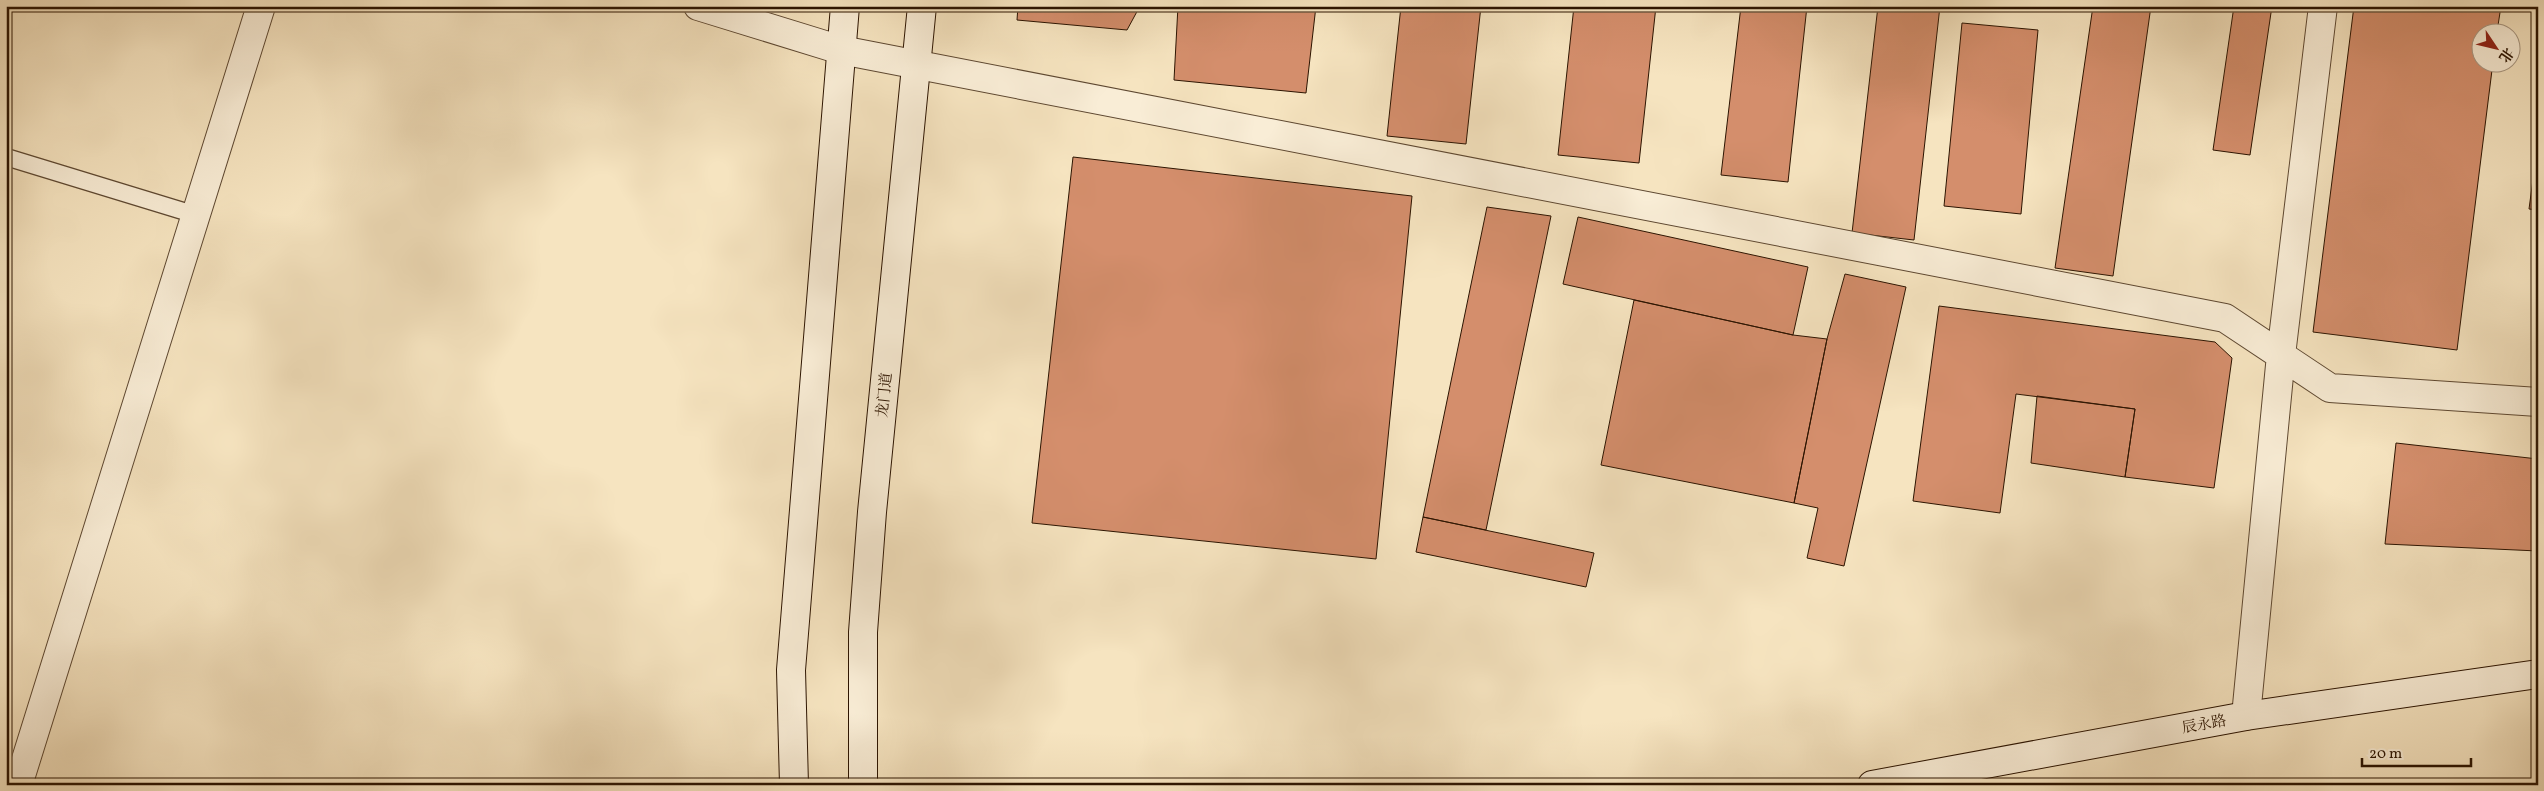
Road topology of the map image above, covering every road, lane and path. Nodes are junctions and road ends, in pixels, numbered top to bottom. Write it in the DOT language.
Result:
graph roads {
  1 [pos="261,6"];
  2 [pos="698,6"];
  3 [pos="846,6"];
  4 [pos="922,6"];
  5 [pos="2323,6"];
  6 [pos="841,50"];
  7 [pos="916,63"];
  8 [pos="6,157"];
  9 [pos="196,214"];
  10 [pos="2281,355"];
  11 [pos="2538,402"];
  12 [pos="2538,674"];
  13 [pos="2246,716"];
  14 [pos="18,785"];
  15 [pos="794,785"];
  16 [pos="863,785"];
  17 [pos="1872,785"];
  1 -- 9 [label="street"];
  2 -- 6 [label="street"];
  3 -- 6 [label="street"];
  4 -- 7 [label="street, 龙门道"];
  5 -- 10 [label="street"];
  6 -- 7 [label="street"];
  6 -- 15 [label="street"];
  7 -- 10 [label="street"];
  7 -- 16 [label="street, 龙门道"];
  8 -- 9 [label="lane"];
  9 -- 14 [label="street"];
  10 -- 11 [label="street"];
  10 -- 13 [label="street"];
  12 -- 13 [label="street, 辰永路"];
  13 -- 17 [label="street, 辰永路"];
}
